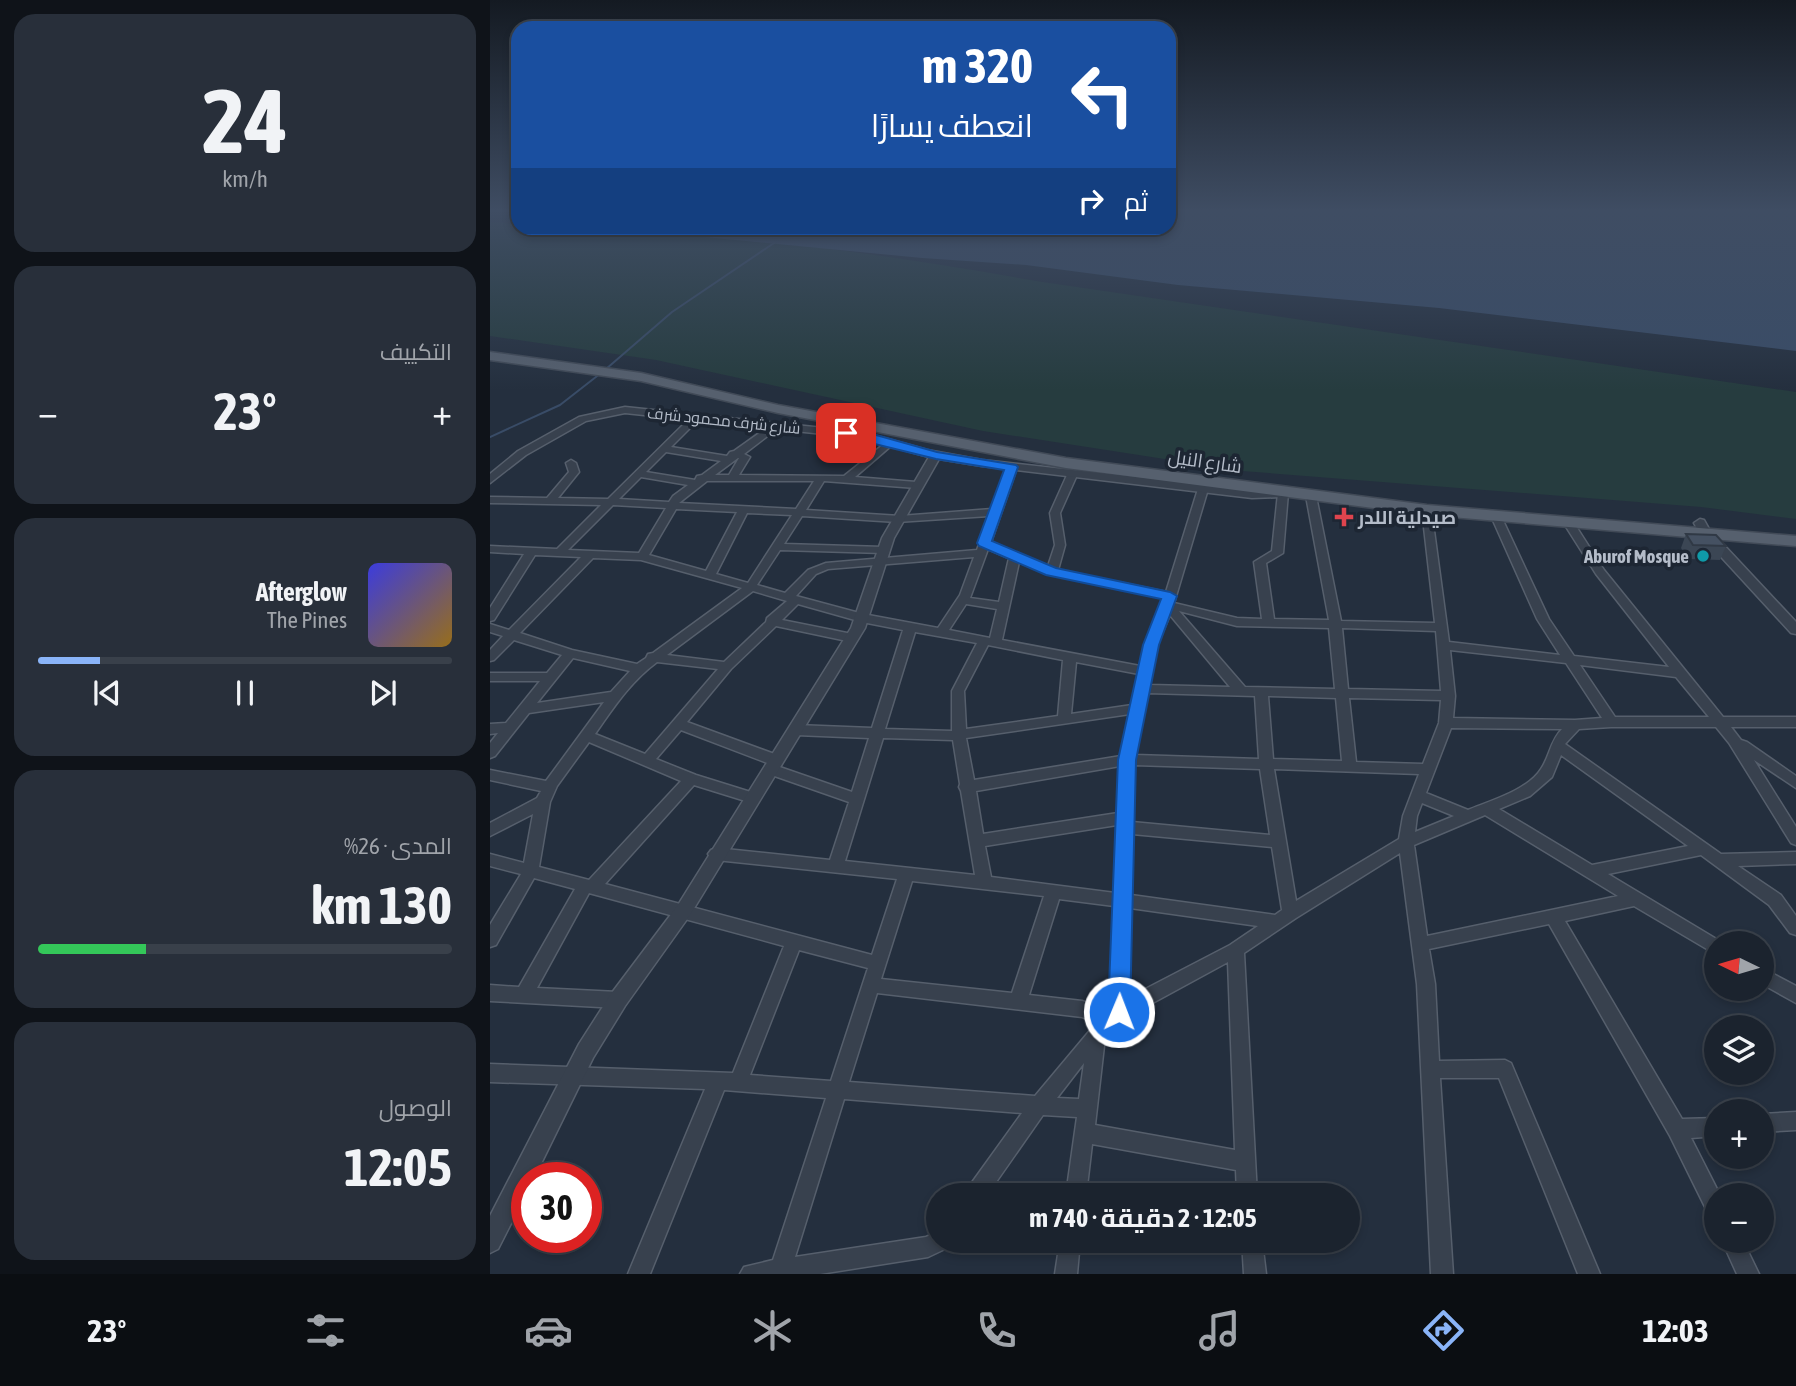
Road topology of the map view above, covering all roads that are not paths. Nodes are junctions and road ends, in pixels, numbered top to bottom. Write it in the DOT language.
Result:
graph roads {
  1 [pos="490,353"];
  2 [pos="619,371"];
  3 [pos="696,417"];
  4 [pos="775,426"];
  5 [pos="889,443"];
  6 [pos="663,449"];
  7 [pos="729,456"];
  8 [pos="936,456"];
  9 [pos="1092,459"];
  10 [pos="571,463"];
  11 [pos="1013,468"];
  12 [pos="1069,469"];
  13 [pos="639,474"];
  14 [pos="493,475"];
  15 [pos="732,478"];
  16 [pos="821,478"];
  17 [pos="846,479"];
  18 [pos="698,481"];
  19 [pos="916,485"];
  20 [pos="1203,489"];
  21 [pos="1282,493"];
  22 [pos="1311,496"];
  23 [pos="490,500"];
  24 [pos="551,501"];
  25 [pos="611,502"];
  26 [pos="670,508"];
  27 [pos="1427,510"];
  28 [pos="742,512"];
  29 [pos="997,512"];
  30 [pos="798,514"];
  31 [pos="1496,516"];
  32 [pos="897,519"];
  33 [pos="1568,522"];
  34 [pos="1702,527"];
  35 [pos="1796,534"];
  36 [pos="1796,541"];
  37 [pos="777,547"];
  38 [pos="983,548"];
  39 [pos="490,550"];
  40 [pos="532,551"];
  41 [pos="560,552"];
  42 [pos="590,554"];
  43 [pos="881,556"];
  44 [pos="1015,556"];
  45 [pos="642,557"];
  46 [pos="1052,572"];
  47 [pos="709,576"];
  48 [pos="750,588"];
  49 [pos="790,599"];
  50 [pos="963,600"];
  51 [pos="1169,601"];
  52 [pos="1003,606"];
  53 [pos="1789,616"];
  54 [pos="490,617"];
  55 [pos="862,618"];
  56 [pos="771,621"];
  57 [pos="1268,622"];
  58 [pos="1335,623"];
  59 [pos="1442,627"];
  60 [pos="490,628"];
  61 [pos="910,628"];
  62 [pos="1796,630"];
  63 [pos="942,632"];
  64 [pos="510,635"];
  65 [pos="852,638"];
  66 [pos="990,642"];
  67 [pos="1443,645"];
  68 [pos="570,653"];
  69 [pos="490,657"];
  70 [pos="652,657"];
  71 [pos="1070,657"];
  72 [pos="1568,659"];
  73 [pos="727,667"];
  74 [pos="639,669"];
  75 [pos="1144,671"];
  76 [pos="1682,673"];
  77 [pos="490,677"];
  78 [pos="548,677"];
  79 [pos="1141,689"];
  80 [pos="1241,691"];
  81 [pos="1261,691"];
  82 [pos="1341,694"];
  83 [pos="615,696"];
  84 [pos="1448,696"];
  85 [pos="525,709"];
  86 [pos="1136,709"];
  87 [pos="1064,718"];
  88 [pos="1611,722"];
  89 [pos="1796,722"];
  90 [pos="1446,723"];
  91 [pos="678,724"];
  92 [pos="1722,724"];
  93 [pos="1576,725"];
  94 [pos="508,728"];
  95 [pos="490,729"];
  96 [pos="796,730"];
  97 [pos="877,733"];
  98 [pos="959,735"];
  99 [pos="587,736"];
  100 [pos="1734,740"];
  101 [pos="1559,747"];
  102 [pos="490,753"];
  103 [pos="1127,760"];
  104 [pos="648,761"];
  105 [pos="773,764"];
  106 [pos="1266,764"];
  107 [pos="1349,766"];
  108 [pos="1429,769"];
  109 [pos="490,775"];
  110 [pos="691,779"];
  111 [pos="1796,783"];
  112 [pos="966,787"];
  113 [pos="546,794"];
  114 [pos="1418,796"];
  115 [pos="752,798"];
  116 [pos="858,800"];
  117 [pos="1486,808"];
  118 [pos="1467,815"];
  119 [pos="1124,823"];
  120 [pos="490,830"];
  121 [pos="1796,839"];
  122 [pos="976,841"];
  123 [pos="1278,842"];
  124 [pos="1406,842"];
  125 [pos="1703,849"];
  126 [pos="716,854"];
  127 [pos="1796,858"];
  128 [pos="490,860"];
  129 [pos="1719,860"];
  130 [pos="836,866"];
  131 [pos="1591,871"];
  132 [pos="530,872"];
  133 [pos="906,874"];
  134 [pos="984,882"];
  135 [pos="589,886"];
  136 [pos="1053,891"];
  137 [pos="1635,899"];
  138 [pos="1122,901"];
  139 [pos="684,910"];
  140 [pos="1284,917"];
  141 [pos="1554,917"];
  142 [pos="1796,928"];
  143 [pos="490,940"];
  144 [pos="1704,940"];
  145 [pos="794,942"];
  146 [pos="1422,944"];
  147 [pos="1236,950"];
  148 [pos="877,964"];
  149 [pos="1774,982"];
  150 [pos="871,985"];
  151 [pos="490,993"];
  152 [pos="1796,995"];
  153 [pos="523,996"];
  154 [pos="618,1000"];
  155 [pos="1018,1002"];
  156 [pos="1109,1021"];
  157 [pos="1432,1070"];
  158 [pos="490,1073"];
  159 [pos="571,1077"];
  160 [pos="728,1082"];
  161 [pos="838,1090"];
  162 [pos="1039,1105"];
  163 [pos="1087,1109"];
  164 [pos="1796,1121"];
  165 [pos="1774,1122"];
  166 [pos="1704,1128"];
  167 [pos="1677,1129"];
  168 [pos="1084,1133"];
  169 [pos="1243,1161"];
  170 [pos="984,1183"];
  171 [pos="1078,1183"];
  172 [pos="1246,1183"];
  173 [pos="1704,1184"];
  174 [pos="490,1241"];
  175 [pos="926,1247"];
  176 [pos="1068,1253"];
  177 [pos="1253,1253"];
  178 [pos="1738,1253"];
  179 [pos="780,1271"];
  180 [pos="1066,1273"];
  181 [pos="639,1274"];
  182 [pos="751,1274"];
  183 [pos="1255,1274"];
  184 [pos="1442,1274"];
  185 [pos="1589,1274"];
  186 [pos="1748,1274"];
  1 -- 2 [label="main road"];
  2 -- 9 [label="main road, شارع النيل"];
  2 -- 12 [label="main road, شارع النيل"];
  3 -- 4 [label="street, شارع شرف محمود شرف"];
  3 -- 6 [label="street"];
  3 -- 14 [label="street, شارع شرف محمود شرف"];
  4 -- 5 [label="street, شارع شرف محمود شرف"];
  4 -- 7 [label="street"];
  5 -- 8 [label="street, شارع شرف محمود شرف"];
  5 -- 17 [label="street"];
  6 -- 7 [label="street"];
  6 -- 13 [label="street"];
  7 -- 15 [label="street"];
  7 -- 18 [label="street"];
  8 -- 11 [label="street, شارع شرف محمود شرف"];
  8 -- 19 [label="street"];
  9 -- 12 [label="main road"];
  9 -- 34 [label="main road, شارع النيل"];
  10 -- 24 [label="street"];
  11 -- 12 [label="main road"];
  11 -- 29 [label="street"];
  12 -- 20 [label="street"];
  12 -- 21 [label="main road, شارع النيل"];
  12 -- 46 [label="street"];
  13 -- 18 [label="street"];
  13 -- 25 [label="street"];
  15 -- 16 [label="street"];
  15 -- 18 [label="street"];
  16 -- 17 [label="street"];
  16 -- 30 [label="street"];
  17 -- 19 [label="street"];
  18 -- 26 [label="street"];
  19 -- 32 [label="street"];
  20 -- 21 [label="street"];
  20 -- 51 [label="street"];
  21 -- 22 [label="main road, شارع النيل"];
  21 -- 57 [label="street"];
  22 -- 27 [label="main road, شارع النيل"];
  22 -- 58 [label="street"];
  23 -- 24 [label="street"];
  24 -- 25 [label="street"];
  25 -- 26 [label="street"];
  25 -- 41 [label="street"];
  26 -- 28 [label="street"];
  26 -- 45 [label="street"];
  27 -- 31 [label="main road, شارع النيل"];
  27 -- 59 [label="street"];
  28 -- 30 [label="street"];
  28 -- 47 [label="street"];
  29 -- 32 [label="street"];
  29 -- 38 [label="street"];
  30 -- 32 [label="street"];
  30 -- 37 [label="street"];
  31 -- 33 [label="main road, شارع النيل"];
  31 -- 72 [label="street"];
  32 -- 43 [label="street"];
  33 -- 34 [label="main road, شارع النيل"];
  33 -- 76 [label="street"];
  34 -- 35 [label="main road, شارع النيل"];
  34 -- 36 [label="main road, شارع النيل"];
  34 -- 53 [label="street"];
  37 -- 43 [label="street"];
  37 -- 48 [label="street"];
  38 -- 43 [label="street"];
  38 -- 44 [label="street"];
  38 -- 50 [label="street"];
  39 -- 40 [label="street"];
  40 -- 41 [label="street"];
  40 -- 54 [label="street"];
  41 -- 42 [label="street"];
  42 -- 45 [label="street"];
  42 -- 64 [label="street"];
  43 -- 49 [label="street"];
  43 -- 55 [label="street"];
  44 -- 46 [label="street"];
  44 -- 52 [label="street"];
  45 -- 47 [label="street"];
  46 -- 51 [label="street"];
  47 -- 48 [label="street"];
  48 -- 49 [label="street"];
  48 -- 70 [label="street"];
  49 -- 55 [label="street"];
  49 -- 56 [label="street"];
  50 -- 52 [label="street"];
  50 -- 63 [label="street"];
  51 -- 57 [label="street"];
  51 -- 75 [label="street"];
  51 -- 80 [label="street"];
  52 -- 66 [label="street"];
  53 -- 62 [label="street"];
  55 -- 61 [label="street"];
  55 -- 65 [label="street"];
  56 -- 65 [label="street"];
  56 -- 73 [label="street"];
  57 -- 58 [label="street"];
  58 -- 59 [label="street"];
  58 -- 82 [label="street"];
  59 -- 67 [label="street"];
  60 -- 64 [label="street"];
  61 -- 63 [label="street"];
  61 -- 97 [label="street"];
  63 -- 66 [label="street"];
  64 -- 68 [label="street"];
  64 -- 69 [label="street"];
  65 -- 96 [label="street"];
  66 -- 71 [label="street"];
  66 -- 98 [label="street"];
  67 -- 72 [label="street"];
  67 -- 84 [label="street"];
  68 -- 74 [label="street"];
  68 -- 78 [label="street"];
  70 -- 73 [label="street"];
  70 -- 74 [label="street"];
  71 -- 75 [label="street"];
  71 -- 87 [label="street"];
  72 -- 76 [label="street"];
  72 -- 88 [label="street"];
  73 -- 91 [label="street"];
  74 -- 83 [label="street"];
  75 -- 79 [label="street"];
  76 -- 92 [label="street"];
  77 -- 78 [label="street"];
  78 -- 85 [label="street"];
  79 -- 80 [label="street"];
  79 -- 86 [label="street"];
  80 -- 81 [label="street"];
  81 -- 82 [label="street"];
  81 -- 106 [label="street"];
  82 -- 84 [label="street"];
  82 -- 107 [label="street"];
  83 -- 85 [label="street"];
  83 -- 99 [label="street"];
  84 -- 90 [label="street"];
  85 -- 94 [label="street"];
  86 -- 87 [label="street"];
  86 -- 103 [label="street"];
  87 -- 98 [label="street"];
  88 -- 92 [label="street"];
  88 -- 93 [label="street"];
  89 -- 92 [label="street"];
  90 -- 93 [label="street"];
  90 -- 108 [label="street"];
  91 -- 104 [label="street"];
  91 -- 105 [label="street"];
  92 -- 100 [label="street"];
  93 -- 101 [label="street"];
  94 -- 95 [label="street"];
  94 -- 102 [label="street"];
  96 -- 97 [label="street"];
  96 -- 105 [label="street"];
  97 -- 98 [label="street"];
  97 -- 116 [label="street"];
  98 -- 112 [label="street"];
  99 -- 104 [label="street"];
  99 -- 113 [label="street"];
  100 -- 111 [label="street"];
  100 -- 121 [label="street"];
  101 -- 117 [label="street"];
  101 -- 125 [label="street"];
  103 -- 106 [label="street"];
  103 -- 112 [label="street"];
  103 -- 119 [label="street"];
  104 -- 110 [label="street"];
  105 -- 115 [label="street"];
  105 -- 116 [label="street"];
  106 -- 107 [label="street"];
  106 -- 123 [label="street"];
  107 -- 108 [label="street"];
  108 -- 114 [label="street"];
  109 -- 113 [label="street"];
  110 -- 115 [label="street"];
  110 -- 135 [label="street"];
  112 -- 122 [label="street"];
  113 -- 120 [label="street"];
  113 -- 132 [label="street"];
  114 -- 118 [label="street"];
  114 -- 124 [label="street"];
  115 -- 126 [label="street"];
  116 -- 130 [label="street"];
  117 -- 118 [label="street"];
  117 -- 131 [label="street"];
  118 -- 124 [label="street"];
  119 -- 122 [label="street"];
  119 -- 123 [label="street"];
  119 -- 138 [label="street"];
  122 -- 134 [label="street"];
  123 -- 140 [label="street"];
  124 -- 140 [label="street"];
  124 -- 146 [label="street"];
  125 -- 129 [label="street"];
  125 -- 131 [label="street"];
  126 -- 130 [label="street"];
  126 -- 139 [label="street"];
  127 -- 129 [label="street"];
  128 -- 132 [label="street"];
  129 -- 142 [label="street"];
  130 -- 133 [label="street"];
  131 -- 137 [label="street"];
  132 -- 135 [label="street"];
  132 -- 143 [label="street"];
  133 -- 134 [label="street"];
  133 -- 148 [label="street"];
  134 -- 136 [label="street"];
  135 -- 139 [label="street"];
  135 -- 153 [label="street"];
  136 -- 138 [label="street"];
  136 -- 155 [label="street"];
  137 -- 141 [label="street"];
  137 -- 144 [label="street"];
  138 -- 140 [label="street"];
  138 -- 156 [label="street"];
  139 -- 145 [label="street"];
  139 -- 154 [label="street"];
  140 -- 147 [label="street"];
  141 -- 146 [label="street"];
  141 -- 167 [label="street"];
  145 -- 148 [label="street"];
  145 -- 160 [label="street"];
  146 -- 157 [label="street"];
  147 -- 156 [label="street"];
  147 -- 169 [label="street"];
  148 -- 150 [label="street"];
  149 -- 152 [label="street"];
  150 -- 155 [label="street"];
  150 -- 161 [label="street"];
  151 -- 153 [label="street"];
  153 -- 154 [label="street"];
  154 -- 159 [label="street"];
  155 -- 156 [label="street"];
  156 -- 162 [label="street"];
  156 -- 163 [label="street"];
  157 -- 184 [label="street"];
  157 -- 185 [label="street"];
  158 -- 159 [label="street"];
  159 -- 160 [label="street"];
  159 -- 174 [label="street"];
  160 -- 161 [label="street"];
  160 -- 181 [label="street"];
  161 -- 162 [label="street"];
  161 -- 179 [label="street"];
  162 -- 163 [label="street"];
  162 -- 170 [label="street"];
  163 -- 168 [label="street"];
  164 -- 165 [label="street"];
  166 -- 167 [label="street"];
  167 -- 173 [label="street"];
  168 -- 169 [label="street"];
  168 -- 171 [label="street"];
  169 -- 172 [label="street"];
  175 -- 179 [label="street"];
  176 -- 180 [label="street"];
  177 -- 183 [label="street"];
  178 -- 186 [label="street"];
  179 -- 182 [label="street"];
}
